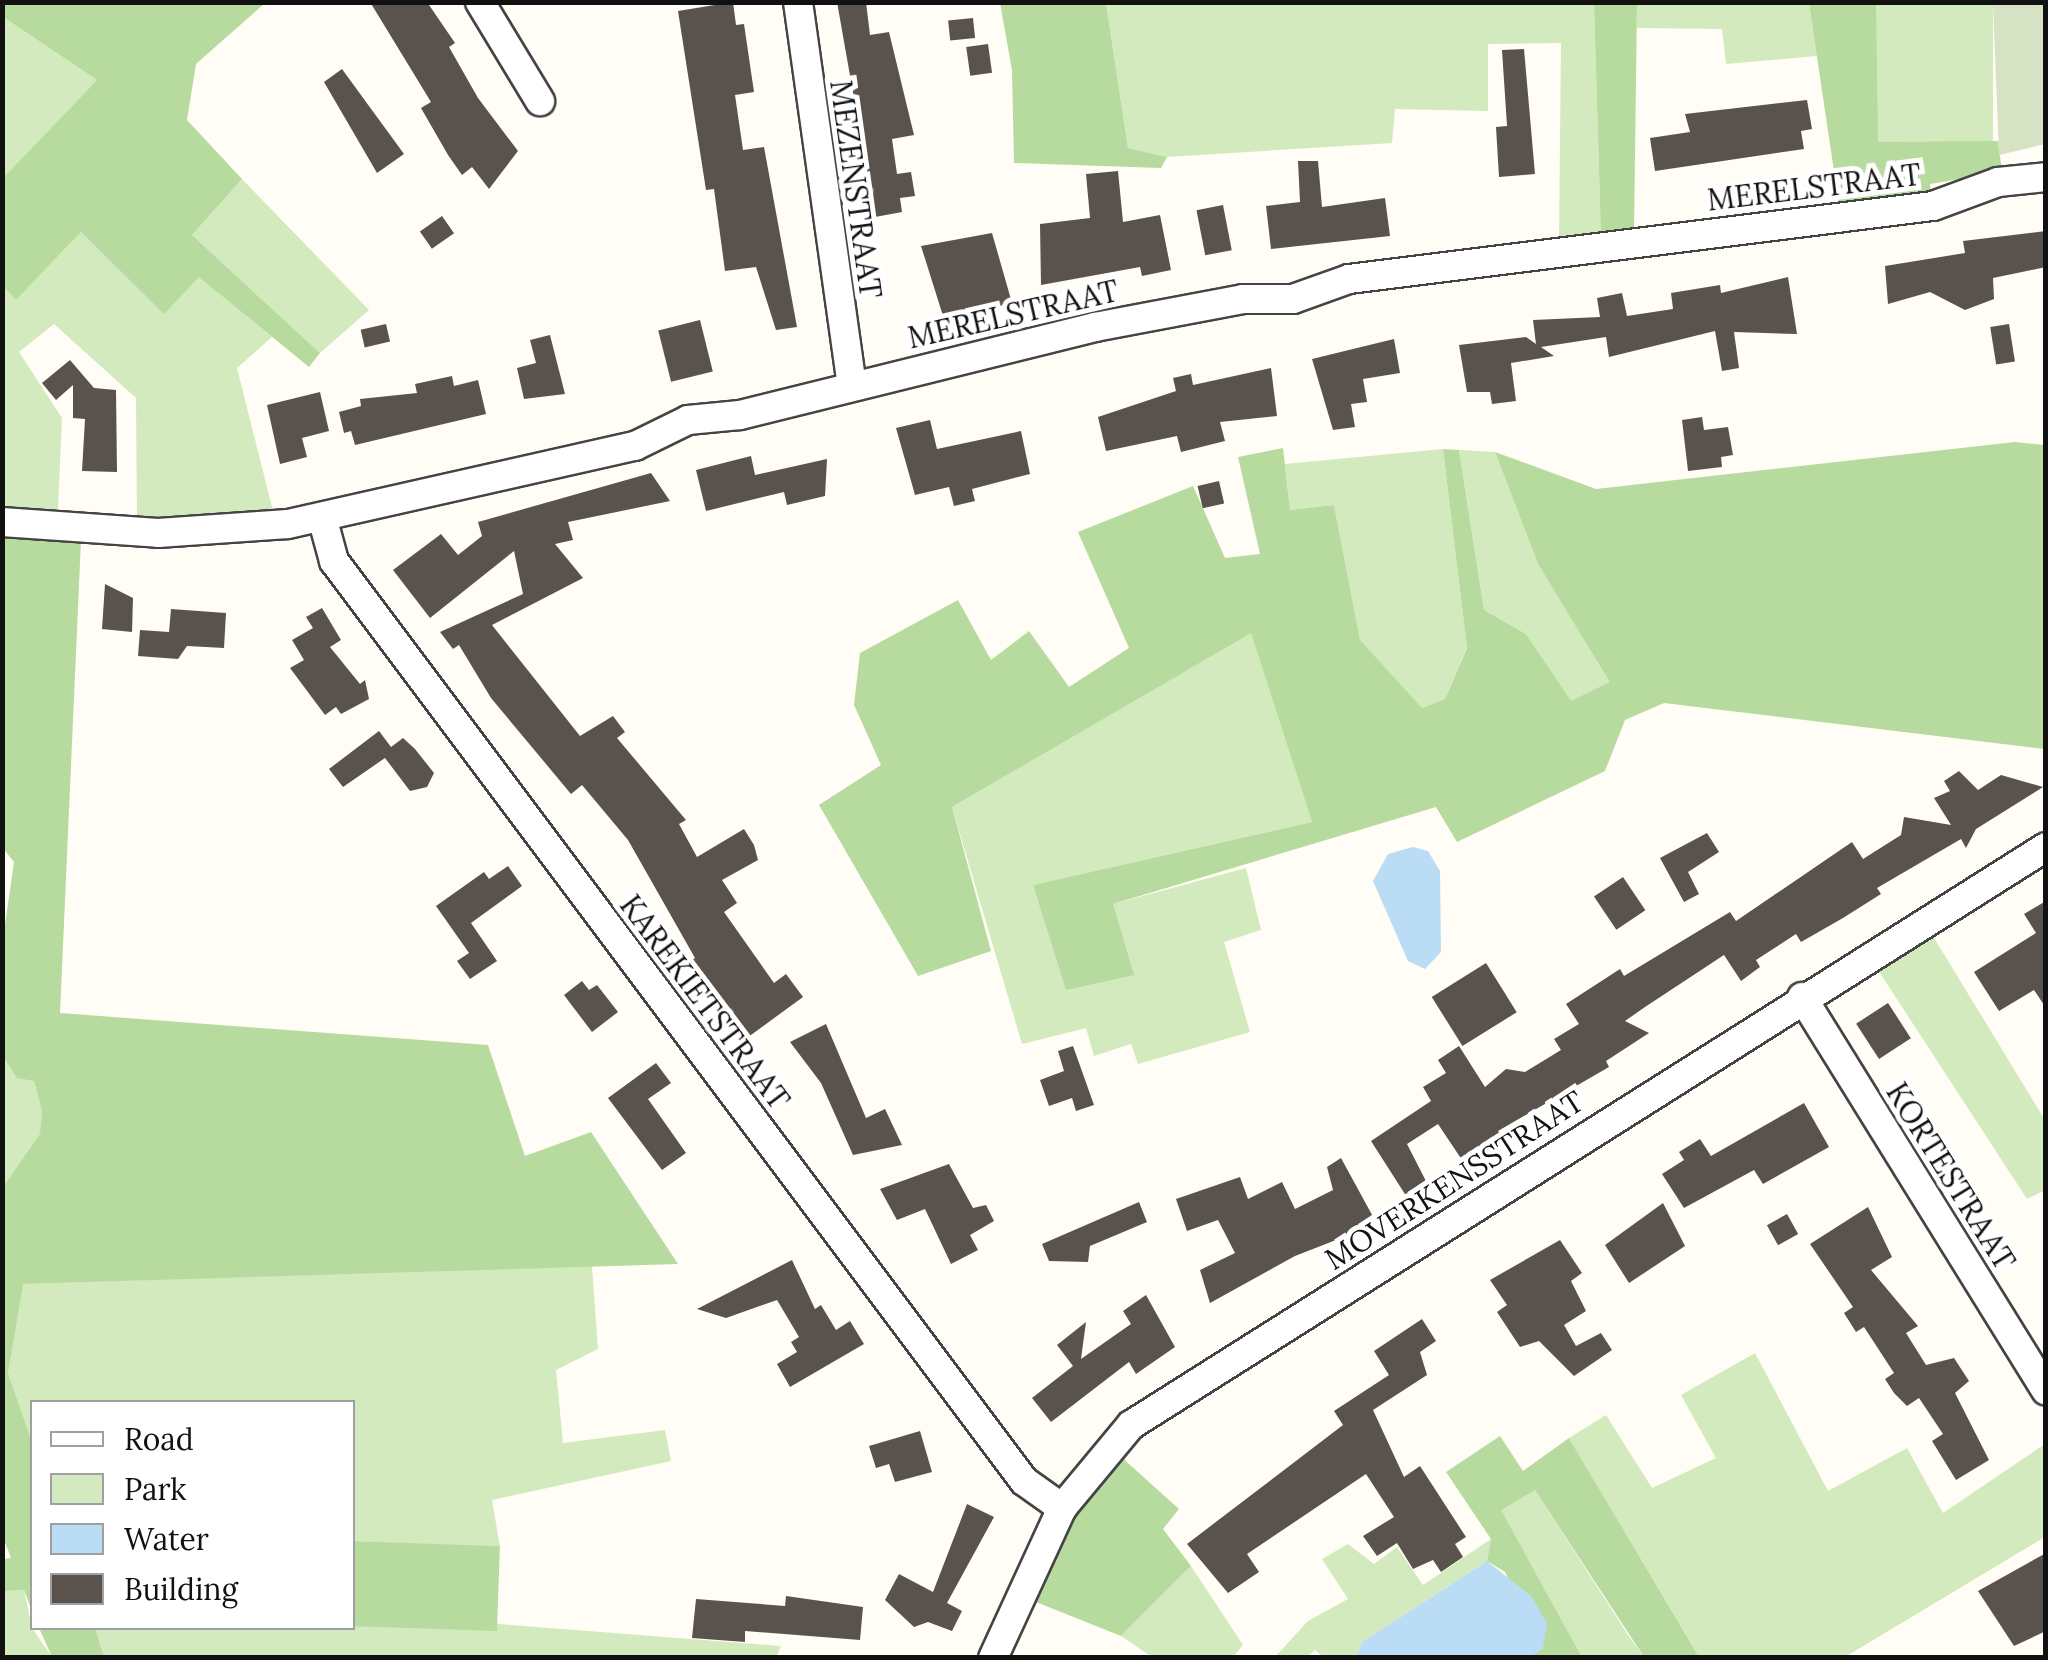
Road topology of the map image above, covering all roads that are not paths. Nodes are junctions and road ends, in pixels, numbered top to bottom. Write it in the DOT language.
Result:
graph roads {
  1 [pos="480,2"];
  2 [pos="798,2"];
  3 [pos="540,101"];
  4 [pos="2046,177"];
  5 [pos="852,385"];
  6 [pos="322,517"];
  7 [pos="2,522"];
  8 [pos="2046,847"];
  9 [pos="1802,997"];
  10 [pos="2046,1390"];
  11 [pos="1062,1508"];
  12 [pos="993,1658"];
  1 -- 3 [label="street"];
  2 -- 5 [label="street, MEZENSTRAAT"];
  4 -- 5 [label="street, MERELSTRAAT"];
  5 -- 6 [label="street, MERELSTRAAT"];
  6 -- 7 [label="street, MERELSTRAAT"];
  6 -- 11 [label="street, KAREKIETSTRAAT"];
  8 -- 9 [label="street, MOVERKENSSTRAAT"];
  9 -- 10 [label="street, KORTESTRAAT"];
  9 -- 11 [label="street, MOVERKENSSTRAAT"];
  11 -- 12 [label="street, MOVERKENSSTRAAT"];
}
